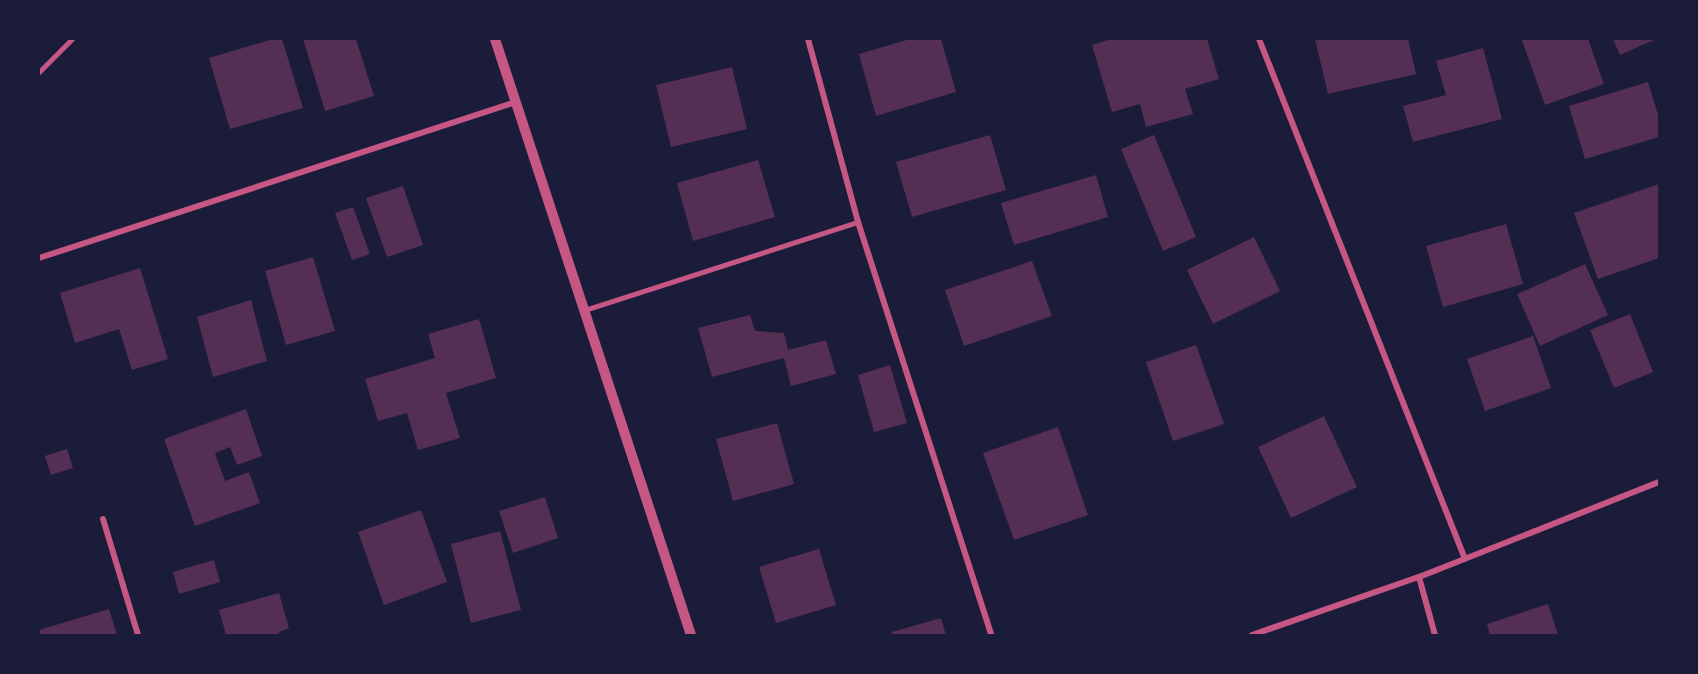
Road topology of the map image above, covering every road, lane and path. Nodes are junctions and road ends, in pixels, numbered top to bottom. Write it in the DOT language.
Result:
graph roads {
  1 [pos="72,39"];
  2 [pos="495,39"];
  3 [pos="808,39"];
  4 [pos="1259,39"];
  5 [pos="39,72"];
  6 [pos="516,102"];
  7 [pos="858,222"];
  8 [pos="39,258"];
  9 [pos="585,310"];
  10 [pos="1659,482"];
  11 [pos="103,519"];
  12 [pos="1465,559"];
  13 [pos="1419,577"];
  14 [pos="138,635"];
  15 [pos="691,635"];
  16 [pos="991,635"];
  17 [pos="1252,635"];
  18 [pos="1435,635"];
  1 -- 5 [label="lane"];
  2 -- 6 [label="street"];
  3 -- 7 [label="street"];
  4 -- 12 [label="street"];
  6 -- 8 [label="street"];
  6 -- 9 [label="street"];
  7 -- 9 [label="lane"];
  7 -- 16 [label="street"];
  9 -- 15 [label="street"];
  10 -- 12 [label="street"];
  11 -- 14 [label="street"];
  12 -- 13 [label="street"];
  13 -- 17 [label="street"];
  13 -- 18 [label="street"];
}
